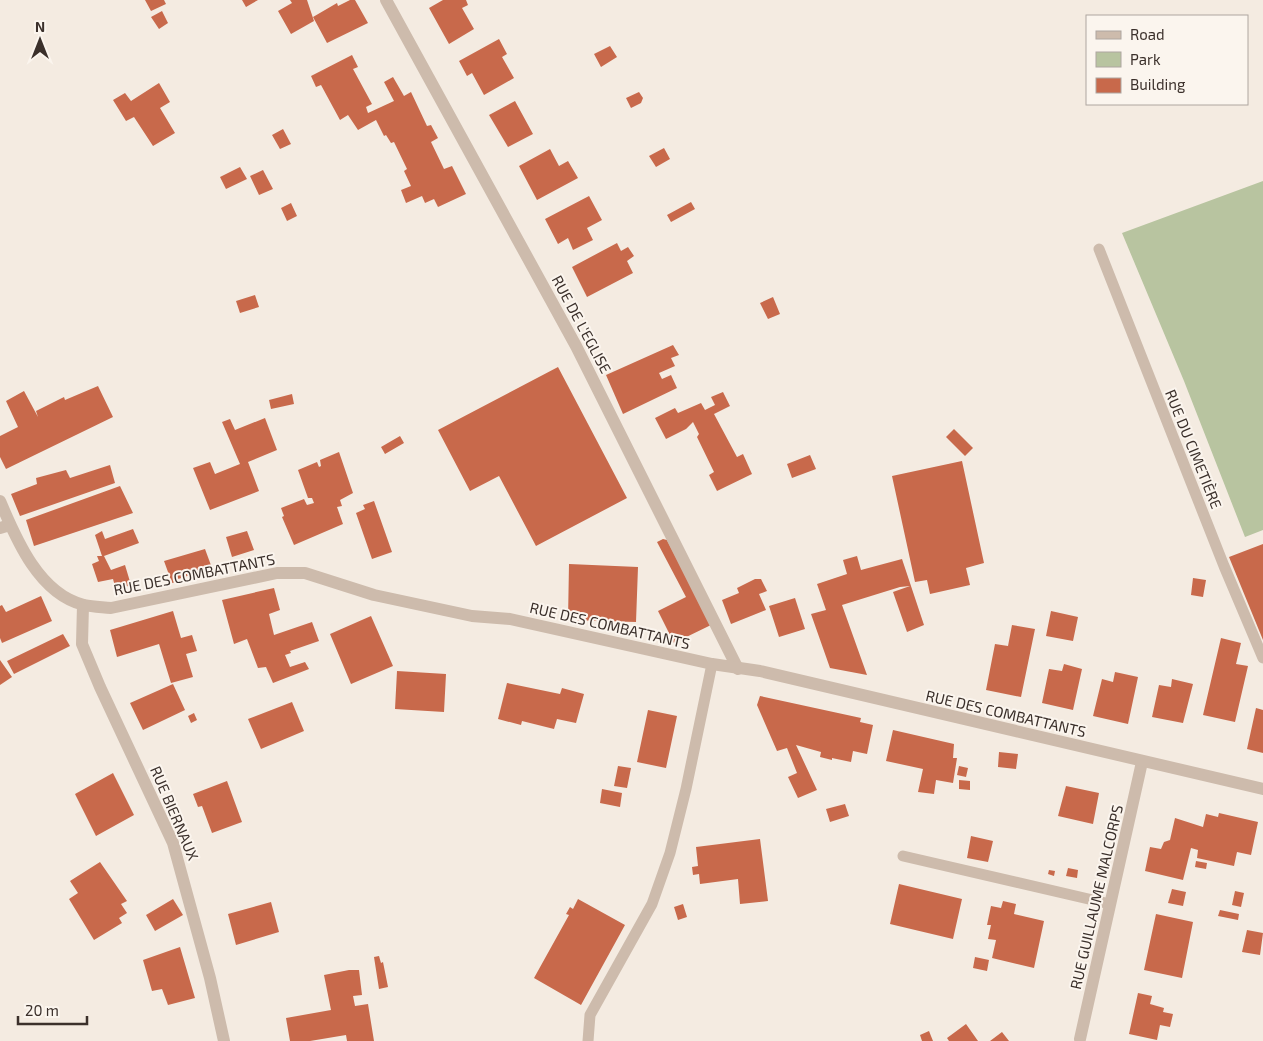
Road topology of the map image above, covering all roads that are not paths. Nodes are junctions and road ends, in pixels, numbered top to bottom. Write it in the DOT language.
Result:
graph roads {
  1 [pos="386,0"];
  2 [pos="1099,249"];
  3 [pos="0,501"];
  4 [pos="5,526"];
  5 [pos="83,605"];
  6 [pos="1263,658"];
  7 [pos="712,664"];
  8 [pos="738,669"];
  9 [pos="1142,762"];
  10 [pos="1263,789"];
  11 [pos="903,856"];
  12 [pos="1110,904"];
  13 [pos="1080,1039"];
  14 [pos="224,1041"];
  15 [pos="588,1041"];
  1 -- 8 [label="street, RUE DE L'EGLISE"];
  2 -- 6 [label="lane, RUE DU CIMETIÈRE"];
  3 -- 4 [label="street, RUE DES COMBATTANTS"];
  4 -- 5 [label="street, RUE DES COMBATTANTS"];
  5 -- 7 [label="street, RUE DES COMBATTANTS"];
  5 -- 14 [label="street, RUE BIERNAUX"];
  7 -- 8 [label="street, RUE DES COMBATTANTS"];
  7 -- 15 [label="lane"];
  8 -- 9 [label="street, RUE DES COMBATTANTS"];
  9 -- 10 [label="street, RUE DES COMBATTANTS"];
  9 -- 12 [label="street, RUE GUILLAUME MALCORPS"];
  11 -- 12 [label="lane"];
  12 -- 13 [label="street, RUE GUILLAUME MALCORPS"];
}
